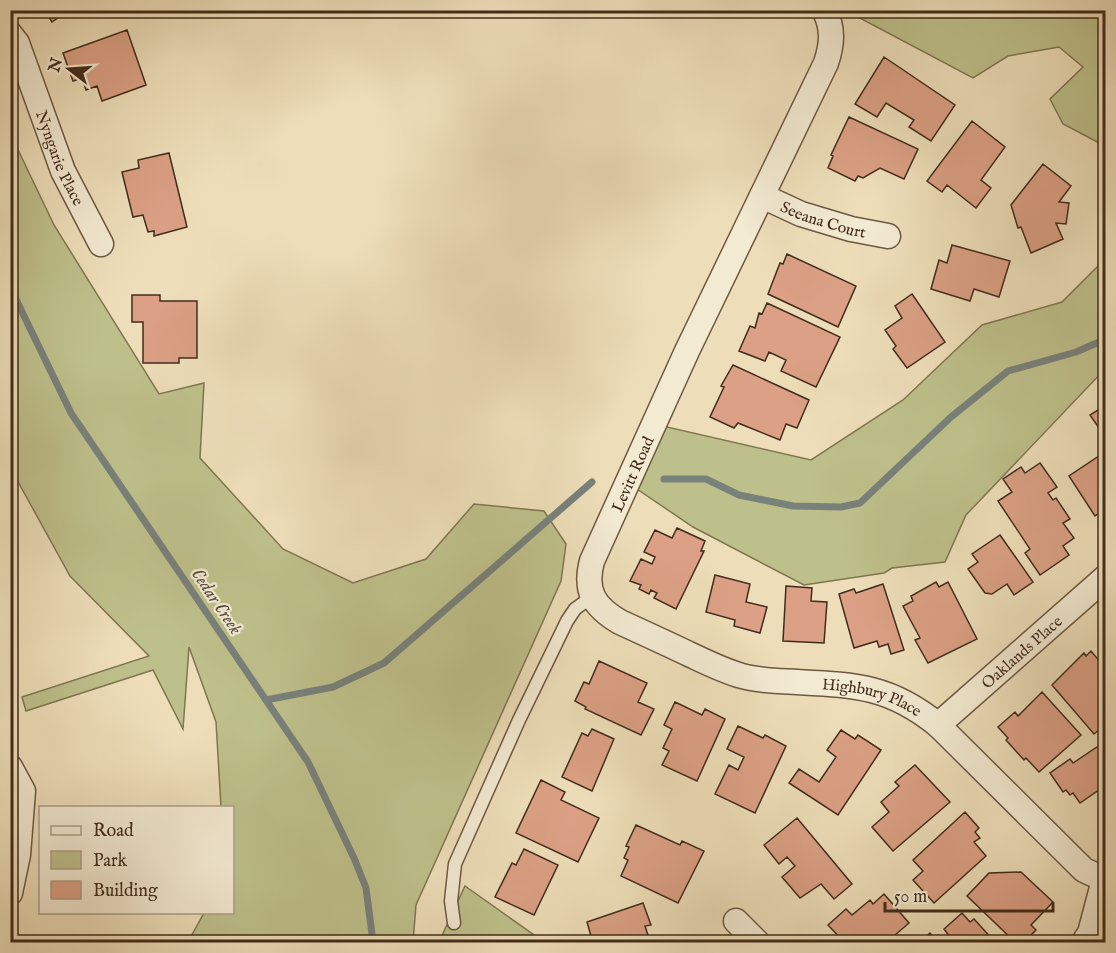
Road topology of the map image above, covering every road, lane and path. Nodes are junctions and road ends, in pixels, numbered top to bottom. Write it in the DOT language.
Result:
graph roads {
  1 [pos="827,17"];
  2 [pos="10,34"];
  3 [pos="762,196"];
  4 [pos="888,236"];
  5 [pos="101,244"];
  6 [pos="1106,578"];
  7 [pos="592,596"];
  8 [pos="938,725"];
  9 [pos="10,767"];
  10 [pos="1105,880"];
  11 [pos="10,893"];
  12 [pos="736,921"];
  13 [pos="454,923"];
  14 [pos="757,942"];
  15 [pos="1084,942"];
  1 -- 3 [label="street, Levitt Road"];
  2 -- 5 [label="street, Nyngarie Place"];
  3 -- 4 [label="street, Seeana Court"];
  3 -- 7 [label="street, Levitt Road"];
  6 -- 8 [label="street, Oaklands Place"];
  7 -- 8 [label="street, Highbury Place"];
  7 -- 13 [label="lane"];
  8 -- 10 [label="street, Highbury Place"];
  9 -- 11 [label="street"];
  10 -- 15 [label="street"];
  12 -- 14 [label="street"];
}
